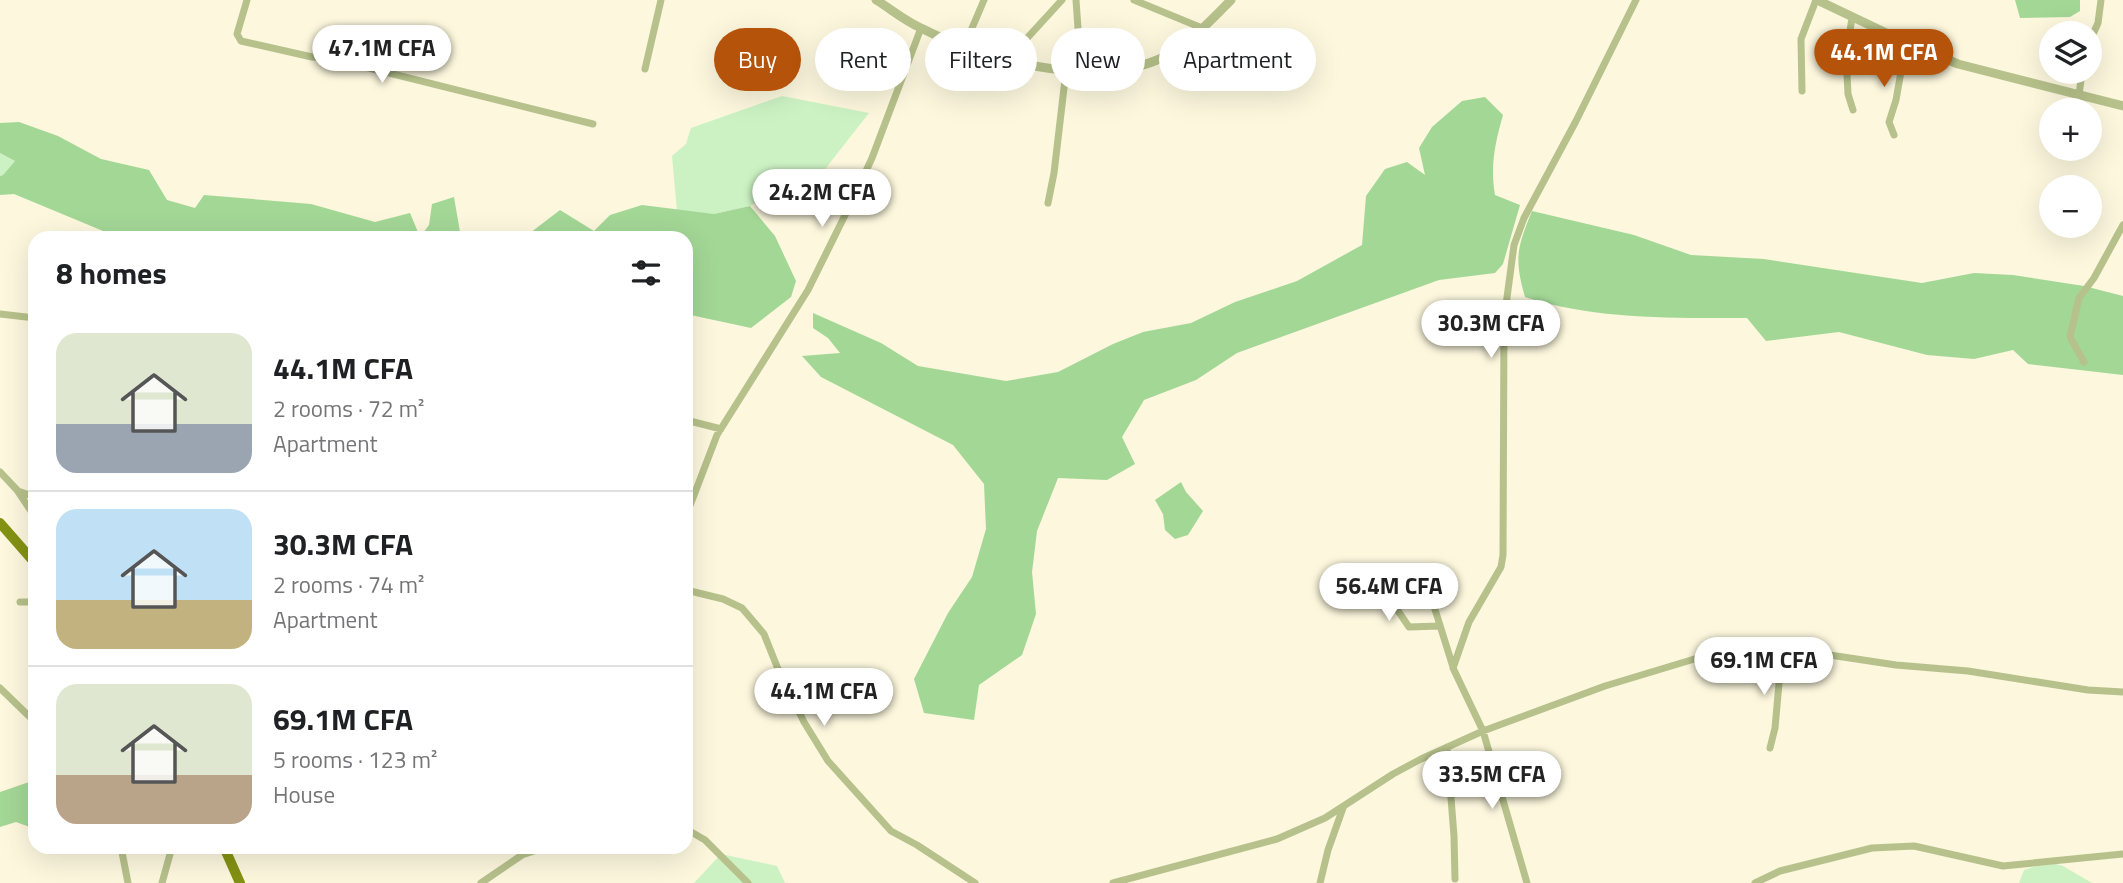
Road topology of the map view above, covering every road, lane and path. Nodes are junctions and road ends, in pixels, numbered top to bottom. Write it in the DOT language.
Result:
graph roads {
  1 [pos="247,0"];
  2 [pos="661,0"];
  3 [pos="876,0"];
  4 [pos="984,0"];
  5 [pos="1062,0"];
  6 [pos="1076,0"];
  7 [pos="1134,0"];
  8 [pos="1231,0"];
  9 [pos="1636,0"];
  10 [pos="1816,0"];
  11 [pos="2101,0"];
  12 [pos="1852,18"];
  13 [pos="2098,21"];
  14 [pos="920,28"];
  15 [pos="972,28"];
  16 [pos="1037,28"];
  17 [pos="1078,28"];
  18 [pos="1202,28"];
  19 [pos="925,30"];
  20 [pos="1906,43"];
  21 [pos="645,69"];
  22 [pos="2080,84"];
  23 [pos="1064,91"];
  24 [pos="1802,91"];
  25 [pos="2079,95"];
  26 [pos="2123,106"];
  27 [pos="1853,110"];
  28 [pos="593,124"];
  29 [pos="1894,135"];
  30 [pos="1048,203"];
  31 [pos="2123,225"];
  32 [pos="0,314"];
  33 [pos="28,317"];
  34 [pos="2084,362"];
  35 [pos="693,421"];
  36 [pos="721,429"];
  37 [pos="0,472"];
  38 [pos="17,490"];
  39 [pos="28,494"];
  40 [pos="693,499"];
  41 [pos="28,506"];
  42 [pos="0,523"];
  43 [pos="28,555"];
  44 [pos="1352,571"];
  45 [pos="1423,571"];
  46 [pos="693,592"];
  47 [pos="20,602"];
  48 [pos="28,602"];
  49 [pos="1439,626"];
  50 [pos="1782,650"];
  51 [pos="1453,668"];
  52 [pos="0,688"];
  53 [pos="2123,692"];
  54 [pos="28,715"];
  55 [pos="1483,731"];
  56 [pos="1447,747"];
  57 [pos="1770,748"];
  58 [pos="1343,808"];
  59 [pos="693,833"];
  60 [pos="122,854"];
  61 [pos="170,854"];
  62 [pos="227,854"];
  63 [pos="525,854"];
  64 [pos="2123,854"];
  65 [pos="1455,879"];
  66 [pos="128,883"];
  67 [pos="162,883"];
  68 [pos="240,883"];
  69 [pos="481,883"];
  70 [pos="748,883"];
  71 [pos="975,883"];
  72 [pos="1113,883"];
  73 [pos="1320,883"];
  74 [pos="1527,883"];
  75 [pos="1755,883"];
  1 -- 28 [label="street"];
  2 -- 21 [label="street"];
  3 -- 14 [label="street"];
  4 -- 15 [label="street"];
  5 -- 16 [label="street"];
  6 -- 17 [label="street"];
  7 -- 18 [label="street"];
  8 -- 18 [label="street"];
  9 -- 51 [label="street"];
  10 -- 12 [label="street"];
  10 -- 24 [label="street"];
  11 -- 13 [label="street"];
  12 -- 20 [label="street"];
  12 -- 27 [label="street"];
  14 -- 19 [label="street"];
  14 -- 36 [label="street"];
  20 -- 25 [label="street"];
  20 -- 29 [label="street"];
  22 -- 25 [label="street"];
  23 -- 30 [label="street"];
  25 -- 26 [label="street"];
  31 -- 34 [label="street"];
  32 -- 33 [label="street"];
  35 -- 36 [label="street"];
  36 -- 40 [label="street"];
  37 -- 38 [label="street"];
  38 -- 39 [label="street"];
  38 -- 41 [label="street"];
  42 -- 43 [label="main road"];
  44 -- 49 [label="street"];
  45 -- 49 [label="street"];
  46 -- 71 [label="street"];
  47 -- 48 [label="street"];
  49 -- 51 [label="street"];
  50 -- 53 [label="street"];
  50 -- 55 [label="street"];
  50 -- 57 [label="street"];
  51 -- 55 [label="street"];
  52 -- 54 [label="street"];
  55 -- 56 [label="street"];
  55 -- 74 [label="street"];
  56 -- 58 [label="street"];
  56 -- 65 [label="street"];
  58 -- 72 [label="street"];
  58 -- 73 [label="street"];
  59 -- 70 [label="street"];
  60 -- 66 [label="street"];
  61 -- 67 [label="street"];
  62 -- 68 [label="main road"];
  63 -- 69 [label="street"];
  64 -- 75 [label="street"];
}
